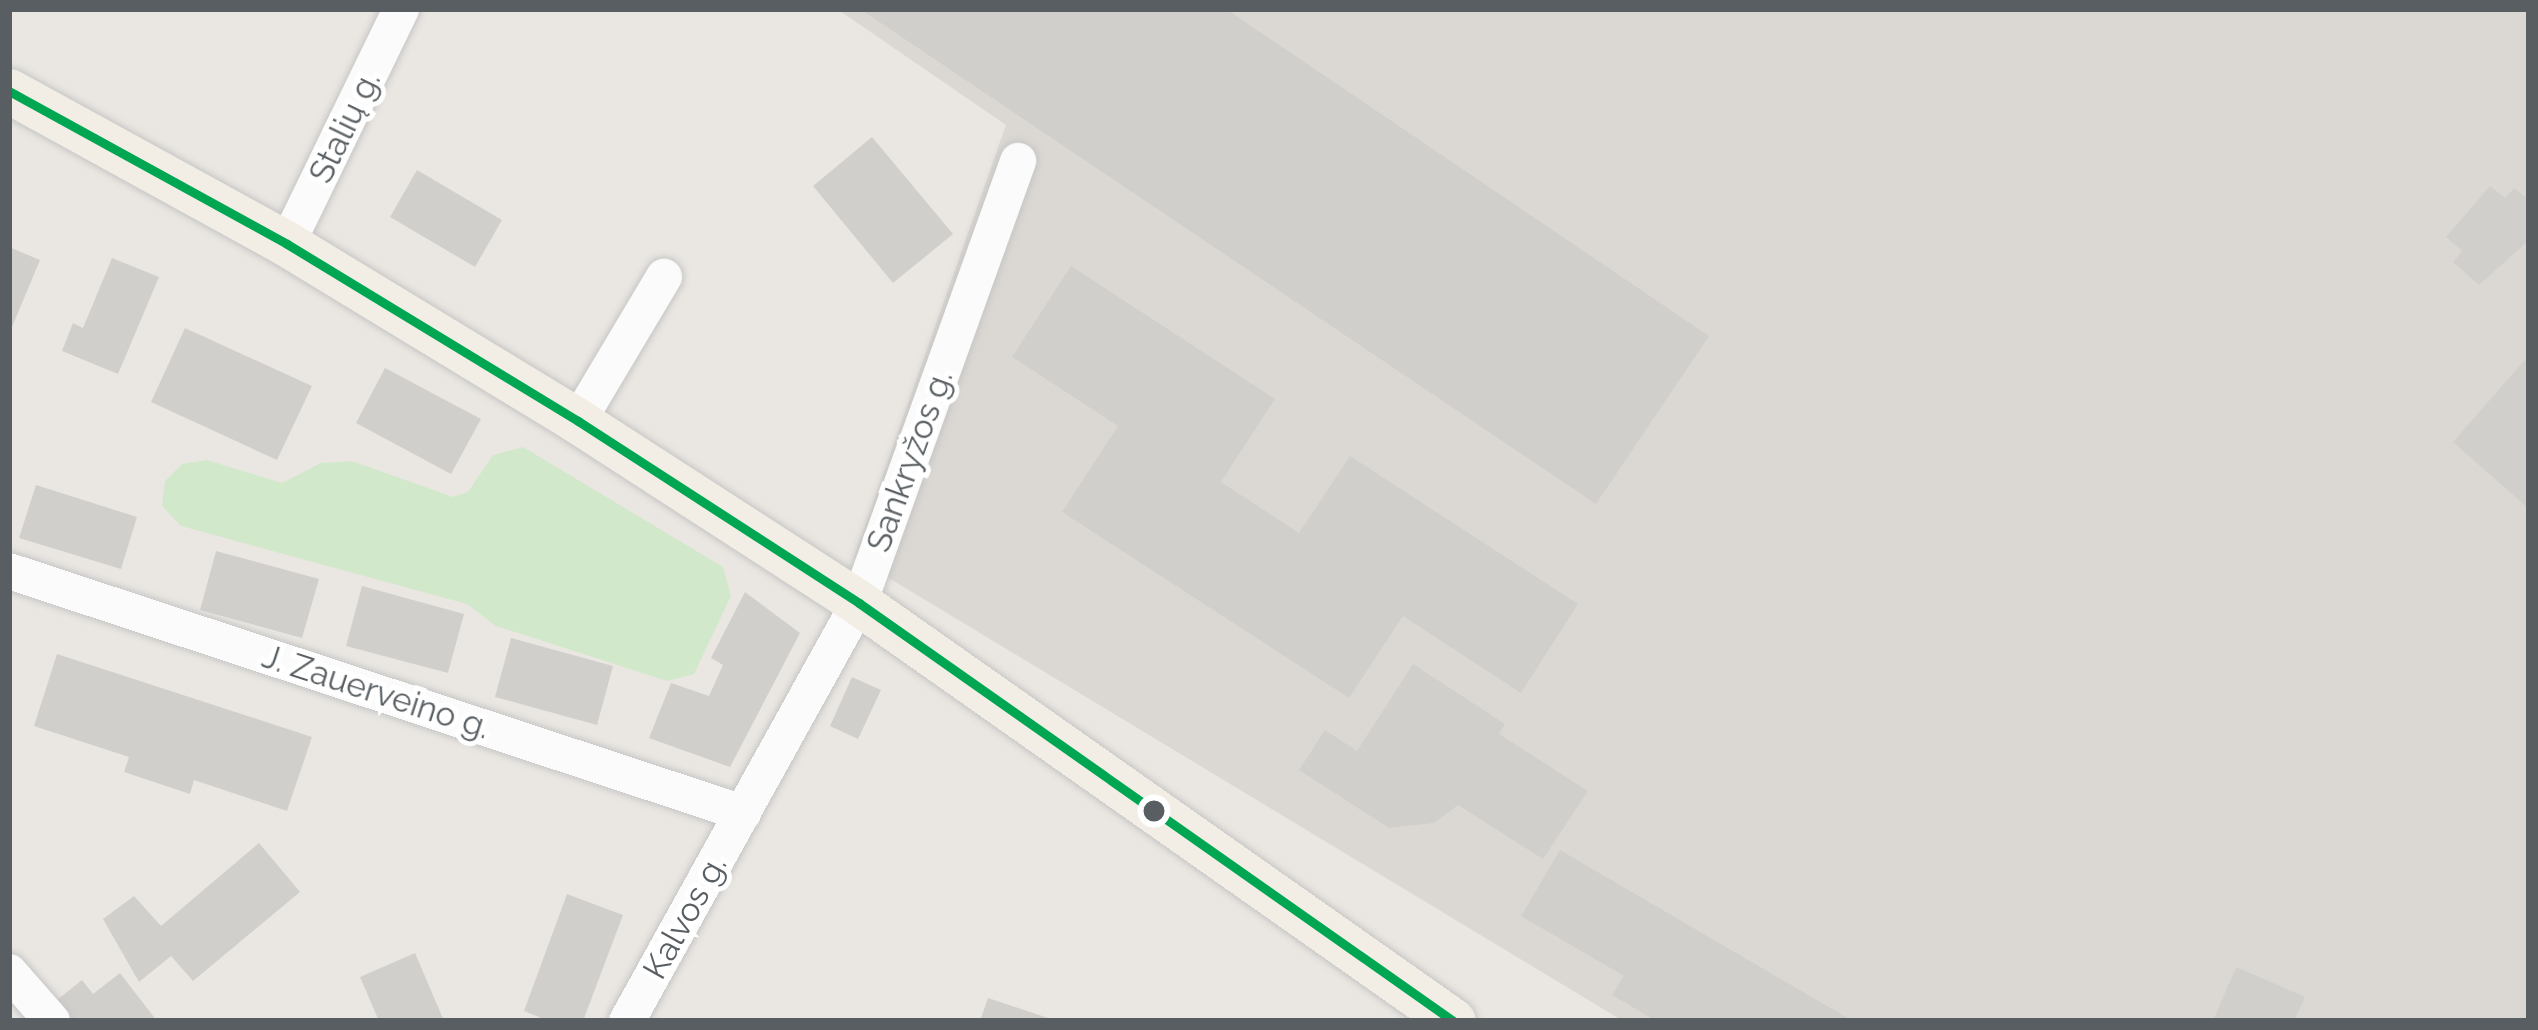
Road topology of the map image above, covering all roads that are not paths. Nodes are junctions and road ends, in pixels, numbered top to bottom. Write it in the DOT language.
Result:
graph roads {
  1 [pos="401,9"];
  2 [pos="9,91"];
  3 [pos="1018,161"];
  4 [pos="287,244"];
  5 [pos="664,278"];
  6 [pos="578,421"];
  7 [pos="9,571"];
  8 [pos="859,603"];
  9 [pos="743,813"];
  10 [pos="9,972"];
  11 [pos="52,1021"];
  12 [pos="626,1021"];
  13 [pos="1453,1021"];
  1 -- 4 [label="street, Stalių g."];
  2 -- 4 [label="main road"];
  3 -- 8 [label="street, Sankryžos g."];
  4 -- 6 [label="main road"];
  5 -- 6 [label="street"];
  6 -- 8 [label="main road"];
  7 -- 9 [label="street, J. Zauerveino g."];
  8 -- 9 [label="street, Sankryžos g."];
  8 -- 13 [label="main road"];
  9 -- 12 [label="street, Kalvos g."];
  10 -- 11 [label="street"];
}
